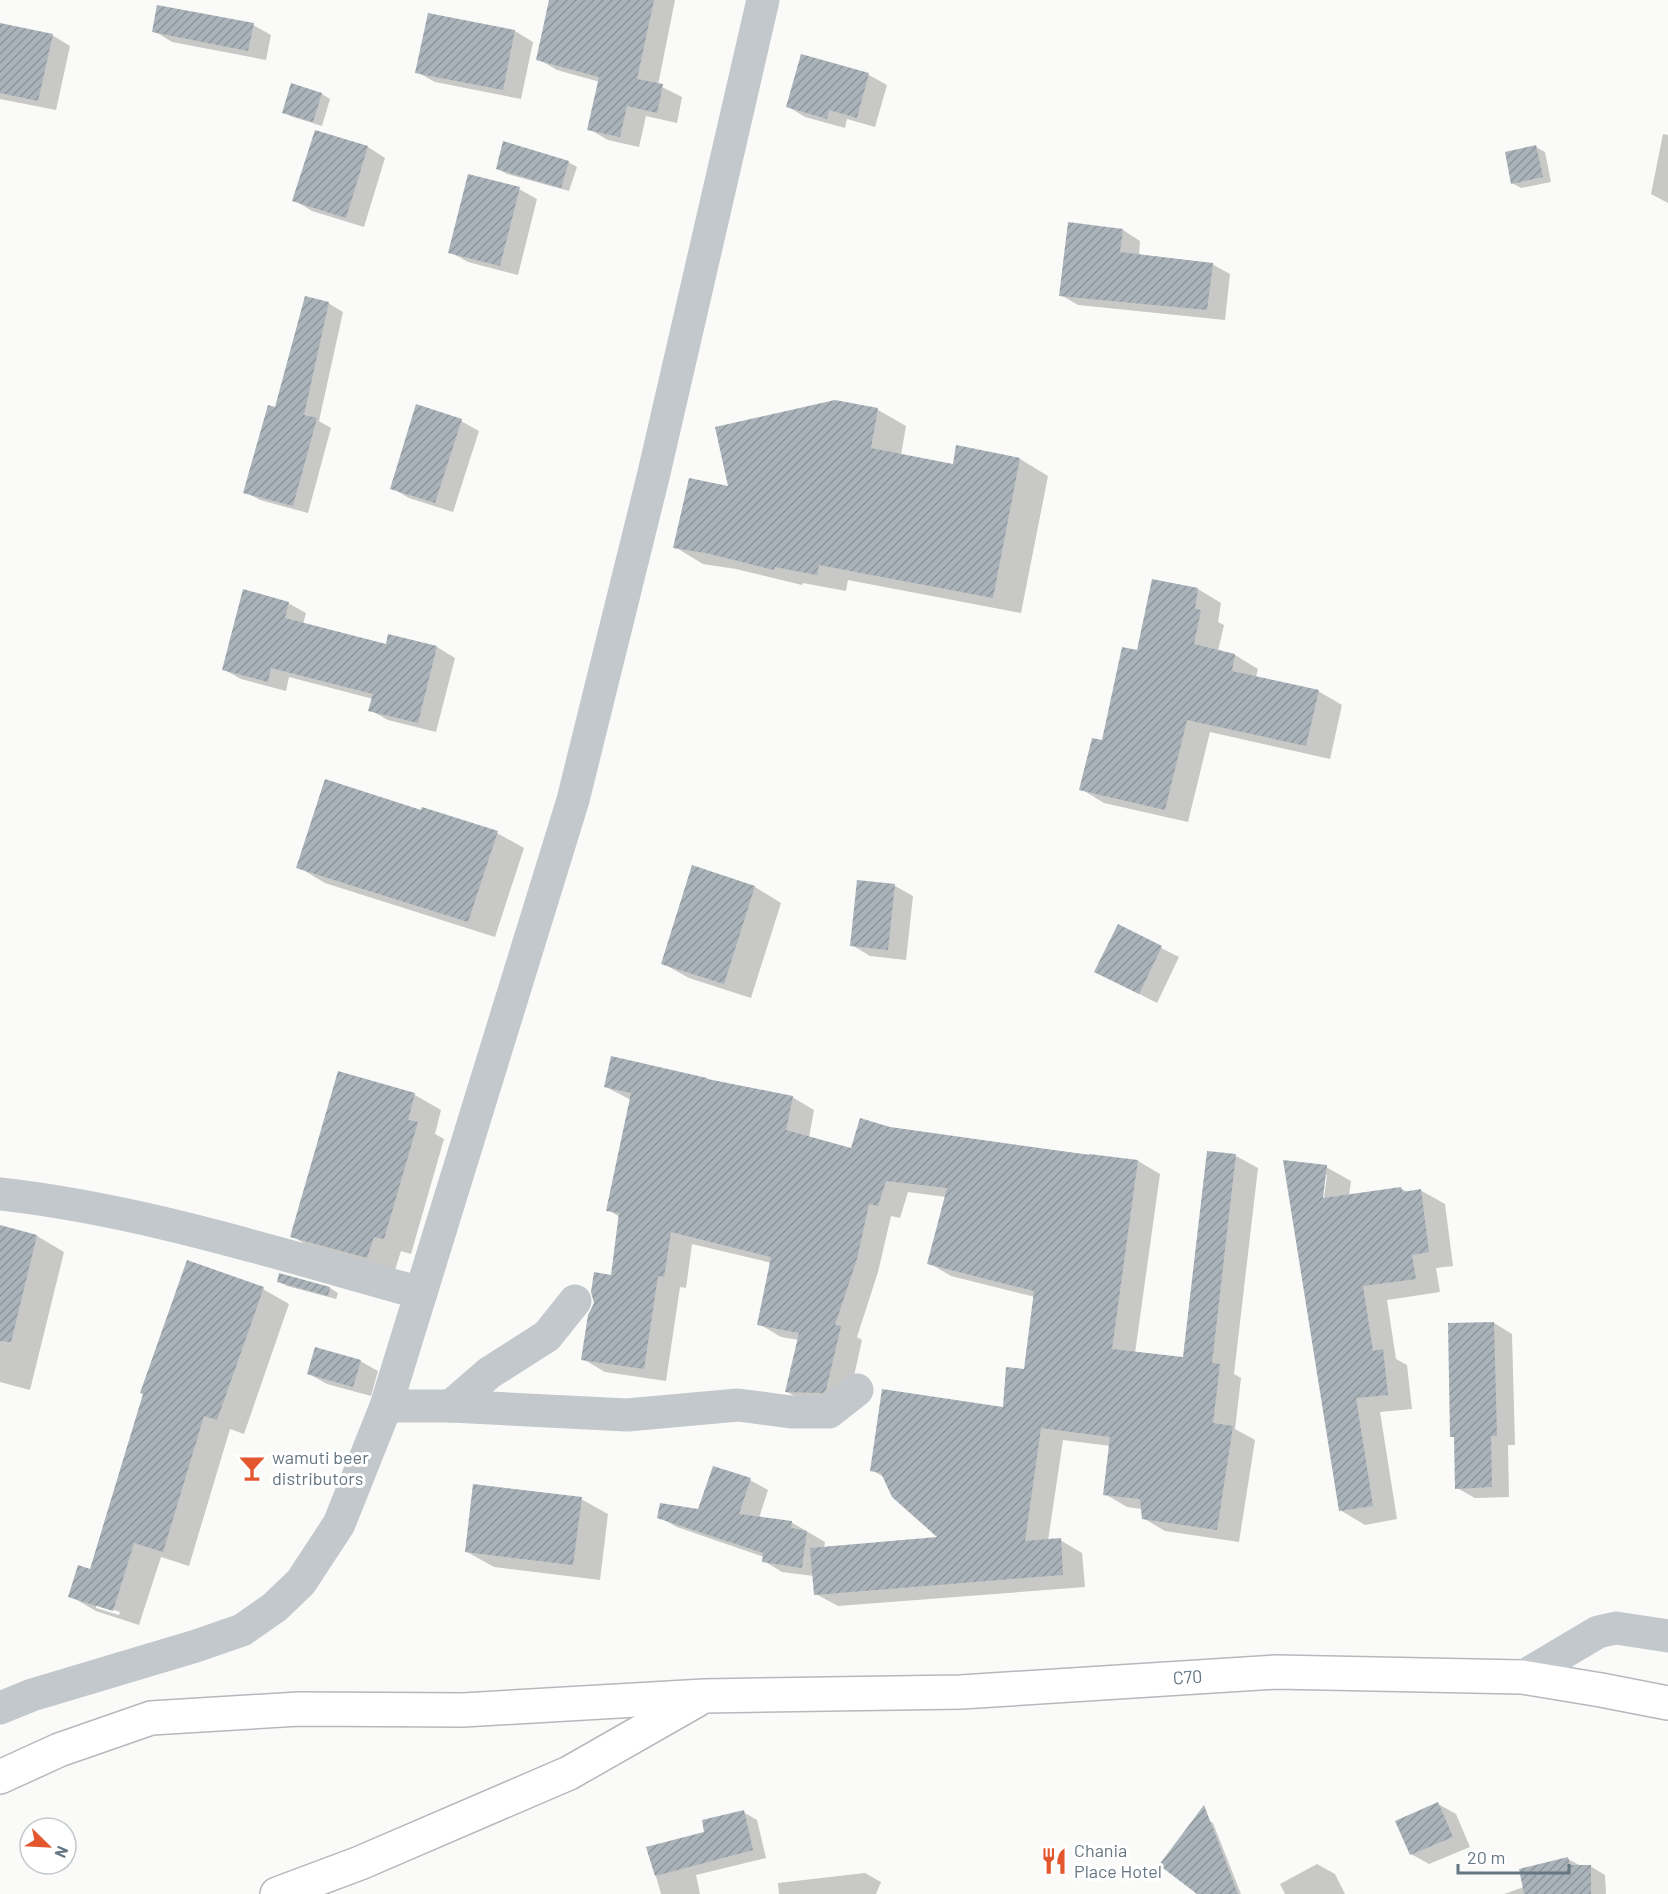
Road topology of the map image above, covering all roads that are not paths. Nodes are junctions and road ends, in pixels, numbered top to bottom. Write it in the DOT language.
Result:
graph roads {
  1 [pos="763,0"];
  2 [pos="0,1194"];
  3 [pos="421,1293"];
  4 [pos="575,1301"];
  5 [pos="857,1390"];
  6 [pos="386,1406"];
  7 [pos="451,1406"];
  8 [pos="1668,1636"];
  9 [pos="1522,1677"];
  10 [pos="704,1696"];
  11 [pos="1668,1703"];
  12 [pos="0,1708"];
  13 [pos="0,1777"];
  14 [pos="277,1894"];
  1 -- 3 [label="street"];
  2 -- 3 [label="street"];
  3 -- 6 [label="street"];
  4 -- 7 [label="street"];
  5 -- 7 [label="street"];
  6 -- 7 [label="street"];
  6 -- 12 [label="street"];
  8 -- 9 [label="street"];
  9 -- 10 [label="highway, C70"];
  9 -- 11 [label="highway, C70"];
  10 -- 13 [label="highway, C70"];
  10 -- 14 [label="highway"];
}
